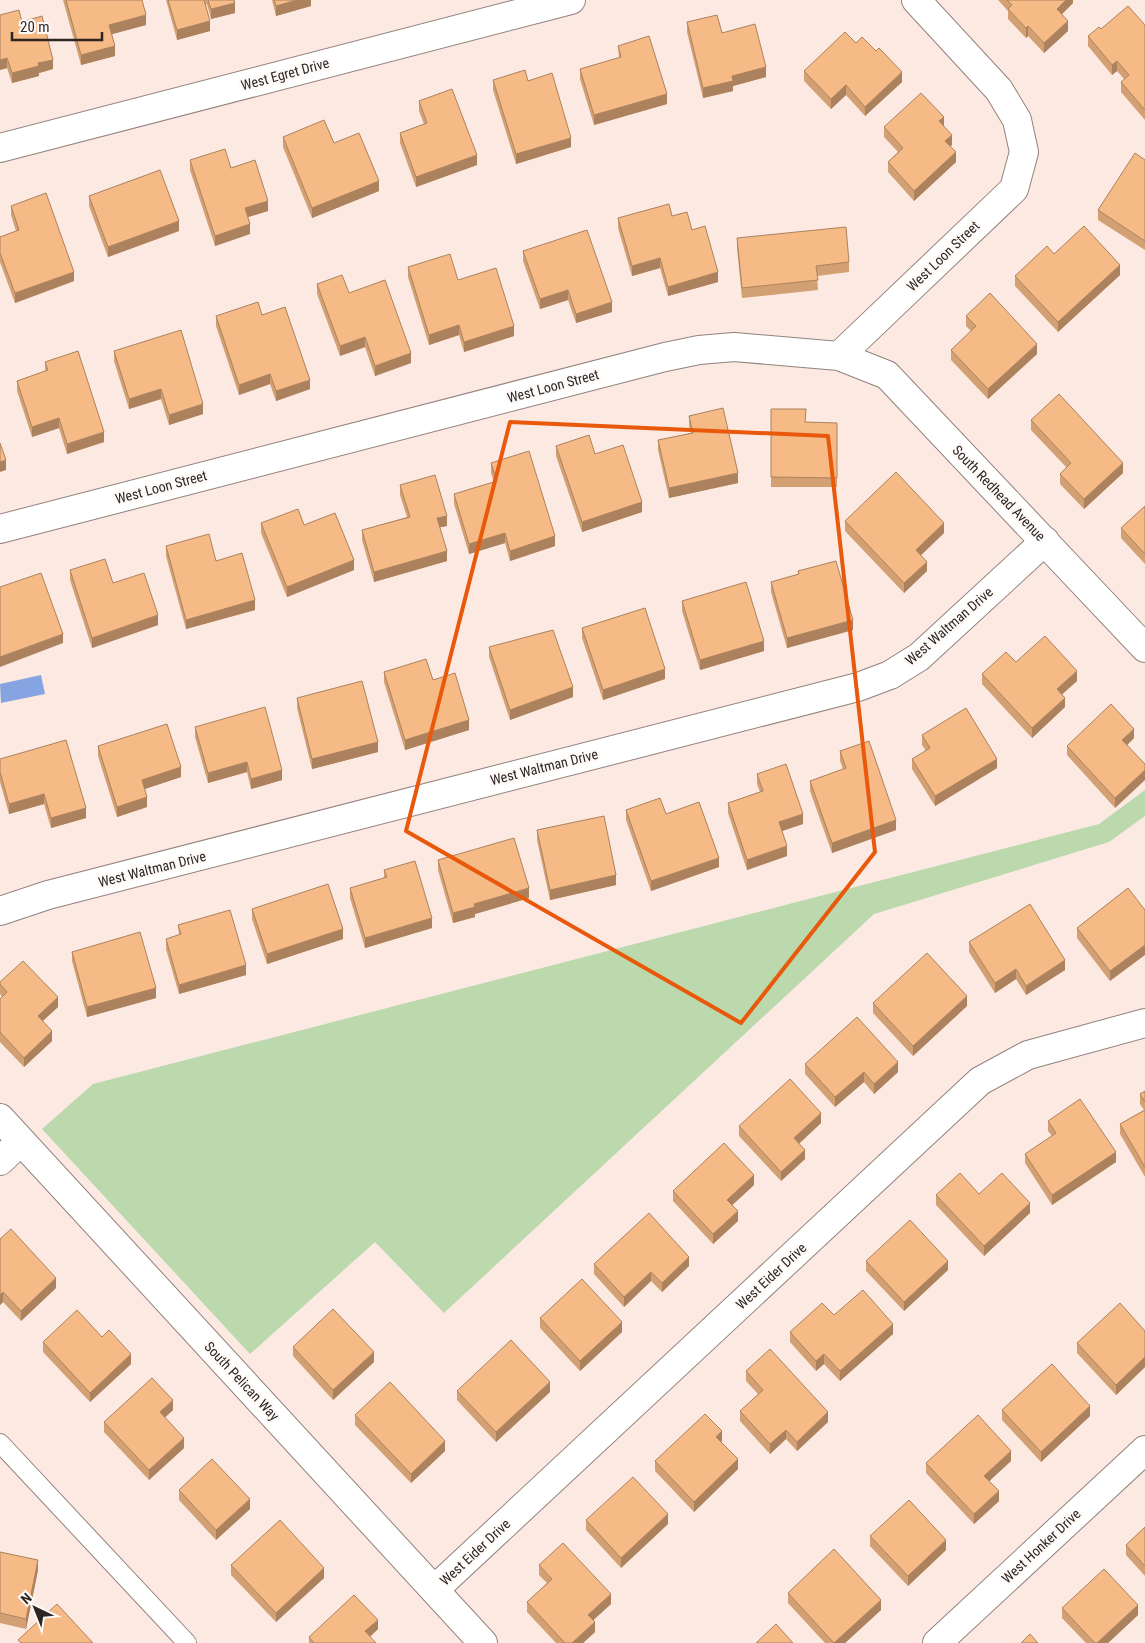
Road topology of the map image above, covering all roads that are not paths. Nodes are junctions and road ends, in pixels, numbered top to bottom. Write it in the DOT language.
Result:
graph roads {
  1 [pos="571,0"];
  2 [pos="916,0"];
  3 [pos="0,148"];
  4 [pos="839,356"];
  5 [pos="0,529"];
  6 [pos="1045,541"];
  7 [pos="1145,648"];
  8 [pos="0,911"];
  9 [pos="1145,1023"];
  10 [pos="0,1118"];
  11 [pos="22,1141"];
  12 [pos="0,1161"];
  13 [pos="0,1443"];
  14 [pos="1145,1450"];
  15 [pos="434,1590"];
  16 [pos="187,1643"];
  17 [pos="483,1643"];
  18 [pos="937,1643"];
  1 -- 3 [label="street, West Egret Drive"];
  2 -- 4 [label="street, West Loon Street"];
  4 -- 5 [label="street, West Loon Street"];
  4 -- 6 [label="street, South Redhead Avenue"];
  6 -- 7 [label="street, South Redhead Avenue"];
  6 -- 8 [label="street, West Waltman Drive"];
  9 -- 15 [label="street, West Eider Drive"];
  10 -- 11 [label="street, South Pelican Way"];
  11 -- 12 [label="street"];
  11 -- 15 [label="street, South Pelican Way"];
  13 -- 16 [label="lane"];
  14 -- 18 [label="street, West Honker Drive"];
  15 -- 17 [label="street, South Pelican Way"];
}
